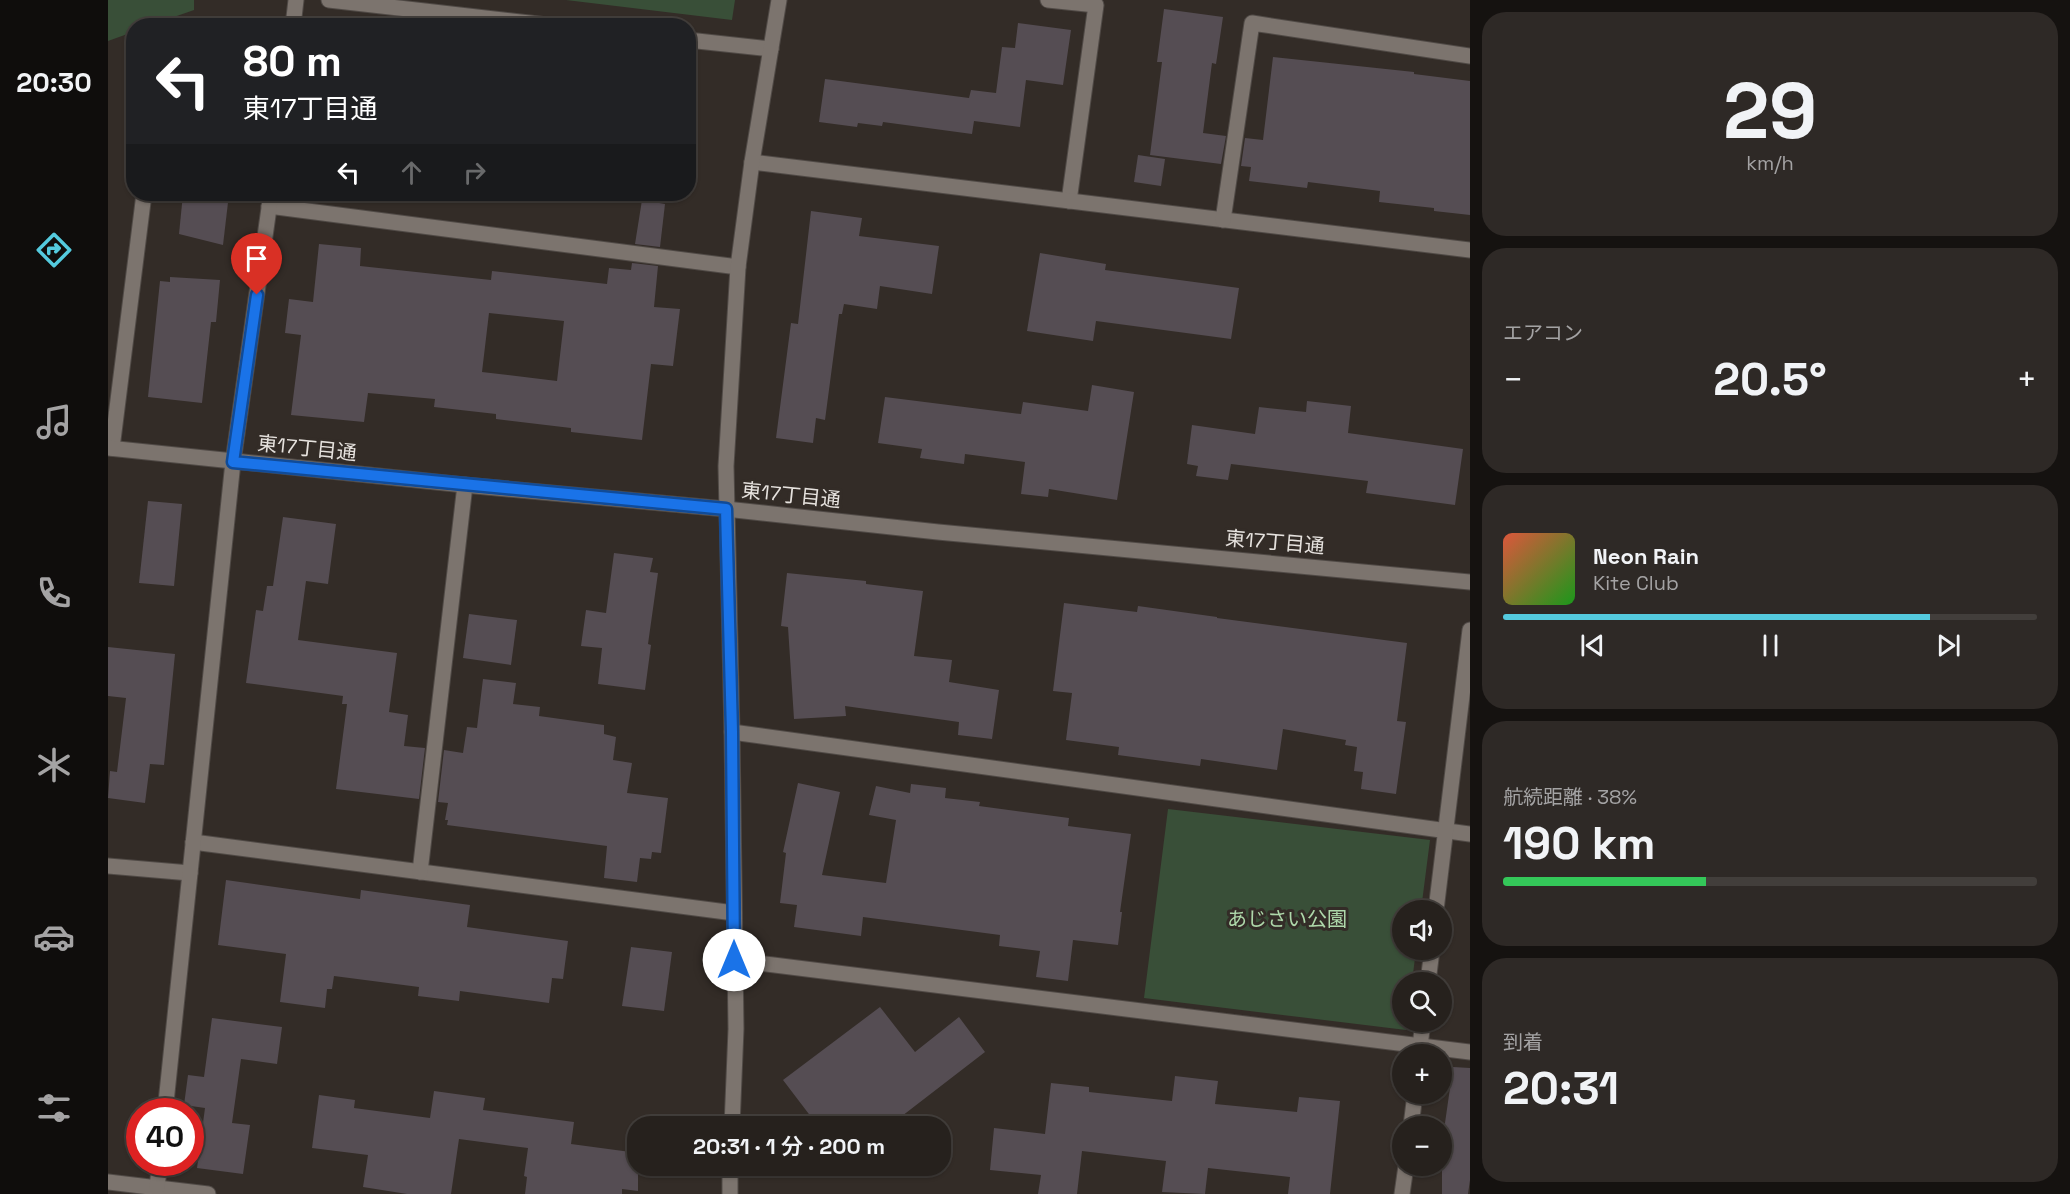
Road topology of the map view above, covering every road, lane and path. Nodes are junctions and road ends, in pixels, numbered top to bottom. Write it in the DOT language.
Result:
graph roads {
  1 [pos="296,0"];
  2 [pos="328,0"];
  3 [pos="779,0"];
  4 [pos="1048,0"];
  5 [pos="294,18"];
  6 [pos="486,18"];
  7 [pos="696,41"];
  8 [pos="771,49"];
  9 [pos="1470,56"];
  10 [pos="752,162"];
  11 [pos="143,201"];
  12 [pos="270,201"];
  13 [pos="277,201"];
  14 [pos="1069,201"];
  15 [pos="1223,220"];
  16 [pos="1470,250"];
  17 [pos="738,267"];
  18 [pos="110,448"];
  19 [pos="233,462"];
  20 [pos="465,485"];
  21 [pos="726,509"];
  22 [pos="1470,582"];
  23 [pos="1470,630"];
  24 [pos="732,732"];
  25 [pos="1446,830"];
  26 [pos="1470,834"];
  27 [pos="194,842"];
  28 [pos="108,866"];
  29 [pos="420,872"];
  30 [pos="190,873"];
  31 [pos="1437,900"];
  32 [pos="734,913"];
  33 [pos="734,960"];
  34 [pos="1392,1046"];
  35 [pos="1452,1051"];
  36 [pos="1470,1052"];
  37 [pos="166,1098"];
  38 [pos="732,1116"];
  39 [pos="158,1176"];
  40 [pos="730,1176"];
  41 [pos="1405,1176"];
  42 [pos="108,1182"];
  43 [pos="157,1187"];
  44 [pos="208,1194"];
  45 [pos="730,1194"];
  46 [pos="1402,1194"];
  1 -- 5 [label="street"];
  2 -- 6 [label="street"];
  3 -- 8 [label="street"];
  4 -- 14 [label="street"];
  7 -- 8 [label="street"];
  8 -- 10 [label="street"];
  9 -- 15 [label="street"];
  10 -- 14 [label="street"];
  10 -- 17 [label="street"];
  11 -- 18 [label="street"];
  12 -- 19 [label="street"];
  13 -- 17 [label="street"];
  14 -- 15 [label="street"];
  15 -- 16 [label="street"];
  17 -- 21 [label="street"];
  18 -- 19 [label="street, 東17丁目通"];
  19 -- 20 [label="street, 東17丁目通"];
  19 -- 27 [label="street"];
  20 -- 21 [label="street, 東17丁目通"];
  20 -- 29 [label="street"];
  21 -- 22 [label="street, 東17丁目通"];
  21 -- 24 [label="street"];
  23 -- 25 [label="street"];
  24 -- 25 [label="street"];
  24 -- 32 [label="street"];
  25 -- 26 [label="street"];
  25 -- 31 [label="street"];
  27 -- 29 [label="street"];
  27 -- 30 [label="street"];
  28 -- 30 [label="street"];
  29 -- 32 [label="street"];
  30 -- 37 [label="street"];
  32 -- 33 [label="street"];
  33 -- 34 [label="street"];
  33 -- 38 [label="street"];
  35 -- 36 [label="street"];
  39 -- 43 [label="street"];
  40 -- 45 [label="street"];
  41 -- 46 [label="street"];
  42 -- 43 [label="street"];
  43 -- 44 [label="street"];
}
